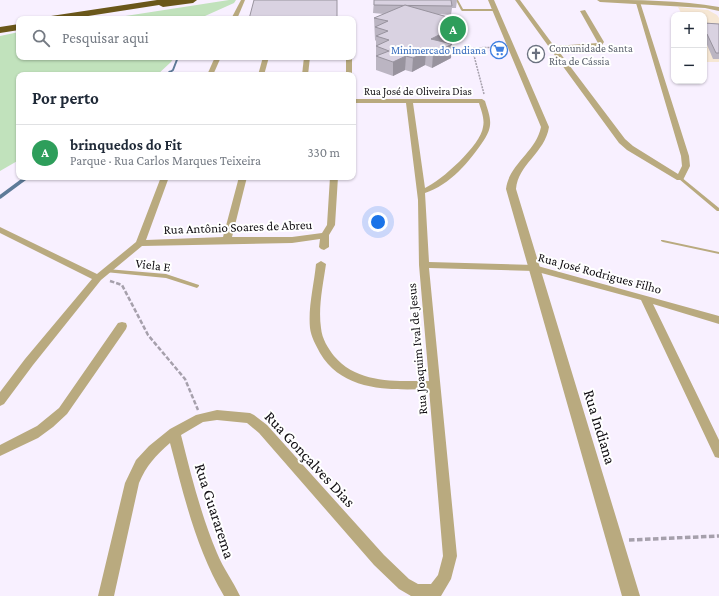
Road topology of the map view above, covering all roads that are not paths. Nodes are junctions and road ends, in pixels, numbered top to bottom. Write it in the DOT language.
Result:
graph roads {
  1 [pos="175,0"];
  2 [pos="243,0"];
  3 [pos="490,0"];
  4 [pos="517,0"];
  5 [pos="600,0"];
  6 [pos="198,1"];
  7 [pos="457,1"];
  8 [pos="638,2"];
  9 [pos="719,5"];
  10 [pos="705,6"];
  11 [pos="719,9"];
  12 [pos="495,10"];
  13 [pos="583,11"];
  14 [pos="71,16"];
  15 [pos="92,16"];
  16 [pos="235,16"];
  17 [pos="16,24"];
  18 [pos="0,27"];
  19 [pos="16,27"];
  20 [pos="0,30"];
  21 [pos="551,48"];
  22 [pos="217,60"];
  23 [pos="265,60"];
  24 [pos="307,60"];
  25 [pos="349,60"];
  26 [pos="211,72"];
  27 [pos="262,72"];
  28 [pos="305,72"];
  29 [pos="349,72"];
  30 [pos="356,101"];
  31 [pos="409,101"];
  32 [pos="680,178"];
  33 [pos="164,180"];
  34 [pos="242,180"];
  35 [pos="334,180"];
  36 [pos="421,192"];
  37 [pos="719,210"];
  38 [pos="0,230"];
  39 [pos="325,235"];
  40 [pos="227,240"];
  41 [pos="664,241"];
  42 [pos="140,243"];
  43 [pos="324,247"];
  44 [pos="719,253"];
  45 [pos="321,264"];
  46 [pos="424,265"];
  47 [pos="534,268"];
  48 [pos="106,270"];
  49 [pos="98,278"];
  50 [pos="197,286"];
  51 [pos="646,298"];
  52 [pos="719,320"];
  53 [pos="122,326"];
  54 [pos="434,385"];
  55 [pos="0,401"];
  56 [pos="174,433"];
  57 [pos="0,451"];
  58 [pos="719,453"];
  59 [pos="435,591"];
  60 [pos="106,596"];
  61 [pos="232,596"];
  62 [pos="631,596"];
  1 -- 14 [label="highway"];
  2 -- 16 [label="street"];
  3 -- 12 [label="street"];
  4 -- 21 [label="street"];
  5 -- 8 [label="street"];
  6 -- 15 [label="highway"];
  7 -- 12 [label="lane"];
  8 -- 10 [label="street"];
  8 -- 32 [label="street"];
  9 -- 10 [label="street"];
  10 -- 11 [label="street"];
  12 -- 47 [label="street, Rua Indiana"];
  13 -- 21 [label="street"];
  17 -- 18 [label="highway"];
  19 -- 20 [label="highway"];
  21 -- 32 [label="street"];
  22 -- 26 [label="street"];
  23 -- 27 [label="street"];
  24 -- 28 [label="street"];
  25 -- 29 [label="street"];
  30 -- 31 [label="street, Rua José de Oliveira Dias"];
  31 -- 36 [label="street, Rua Joaquim Ival de Jesus"];
  31 -- 36 [label="street, Rua José de Oliveira Dias"];
  32 -- 37 [label="lane"];
  33 -- 42 [label="street"];
  34 -- 40 [label="street"];
  35 -- 39 [label="street, Rua Antônio Soares de Abreu"];
  36 -- 46 [label="street, Rua Joaquim Ival de Jesus"];
  38 -- 49 [label="street"];
  39 -- 40 [label="street, Rua Antônio Soares de Abreu"];
  39 -- 43 [label="street"];
  40 -- 42 [label="street, Rua Antônio Soares de Abreu"];
  41 -- 44 [label="lane"];
  42 -- 48 [label="street"];
  45 -- 54 [label="street"];
  46 -- 47 [label="street, Rua José Rodrigues Filho"];
  46 -- 54 [label="street, Rua Joaquim Ival de Jesus"];
  47 -- 51 [label="street, Rua José Rodrigues Filho"];
  47 -- 62 [label="street, Rua Indiana"];
  48 -- 49 [label="street"];
  48 -- 50 [label="lane, Viela E"];
  49 -- 55 [label="street"];
  51 -- 52 [label="street, Rua José Rodrigues Filho"];
  51 -- 58 [label="street"];
  53 -- 57 [label="street"];
  54 -- 59 [label="street, Rua Joaquim Ival de Jesus"];
  56 -- 59 [label="street, Rua Gonçalves Dias"];
  56 -- 60 [label="street, Rua Gonçalves Dias"];
  56 -- 61 [label="street, Rua Guararema"];
}
